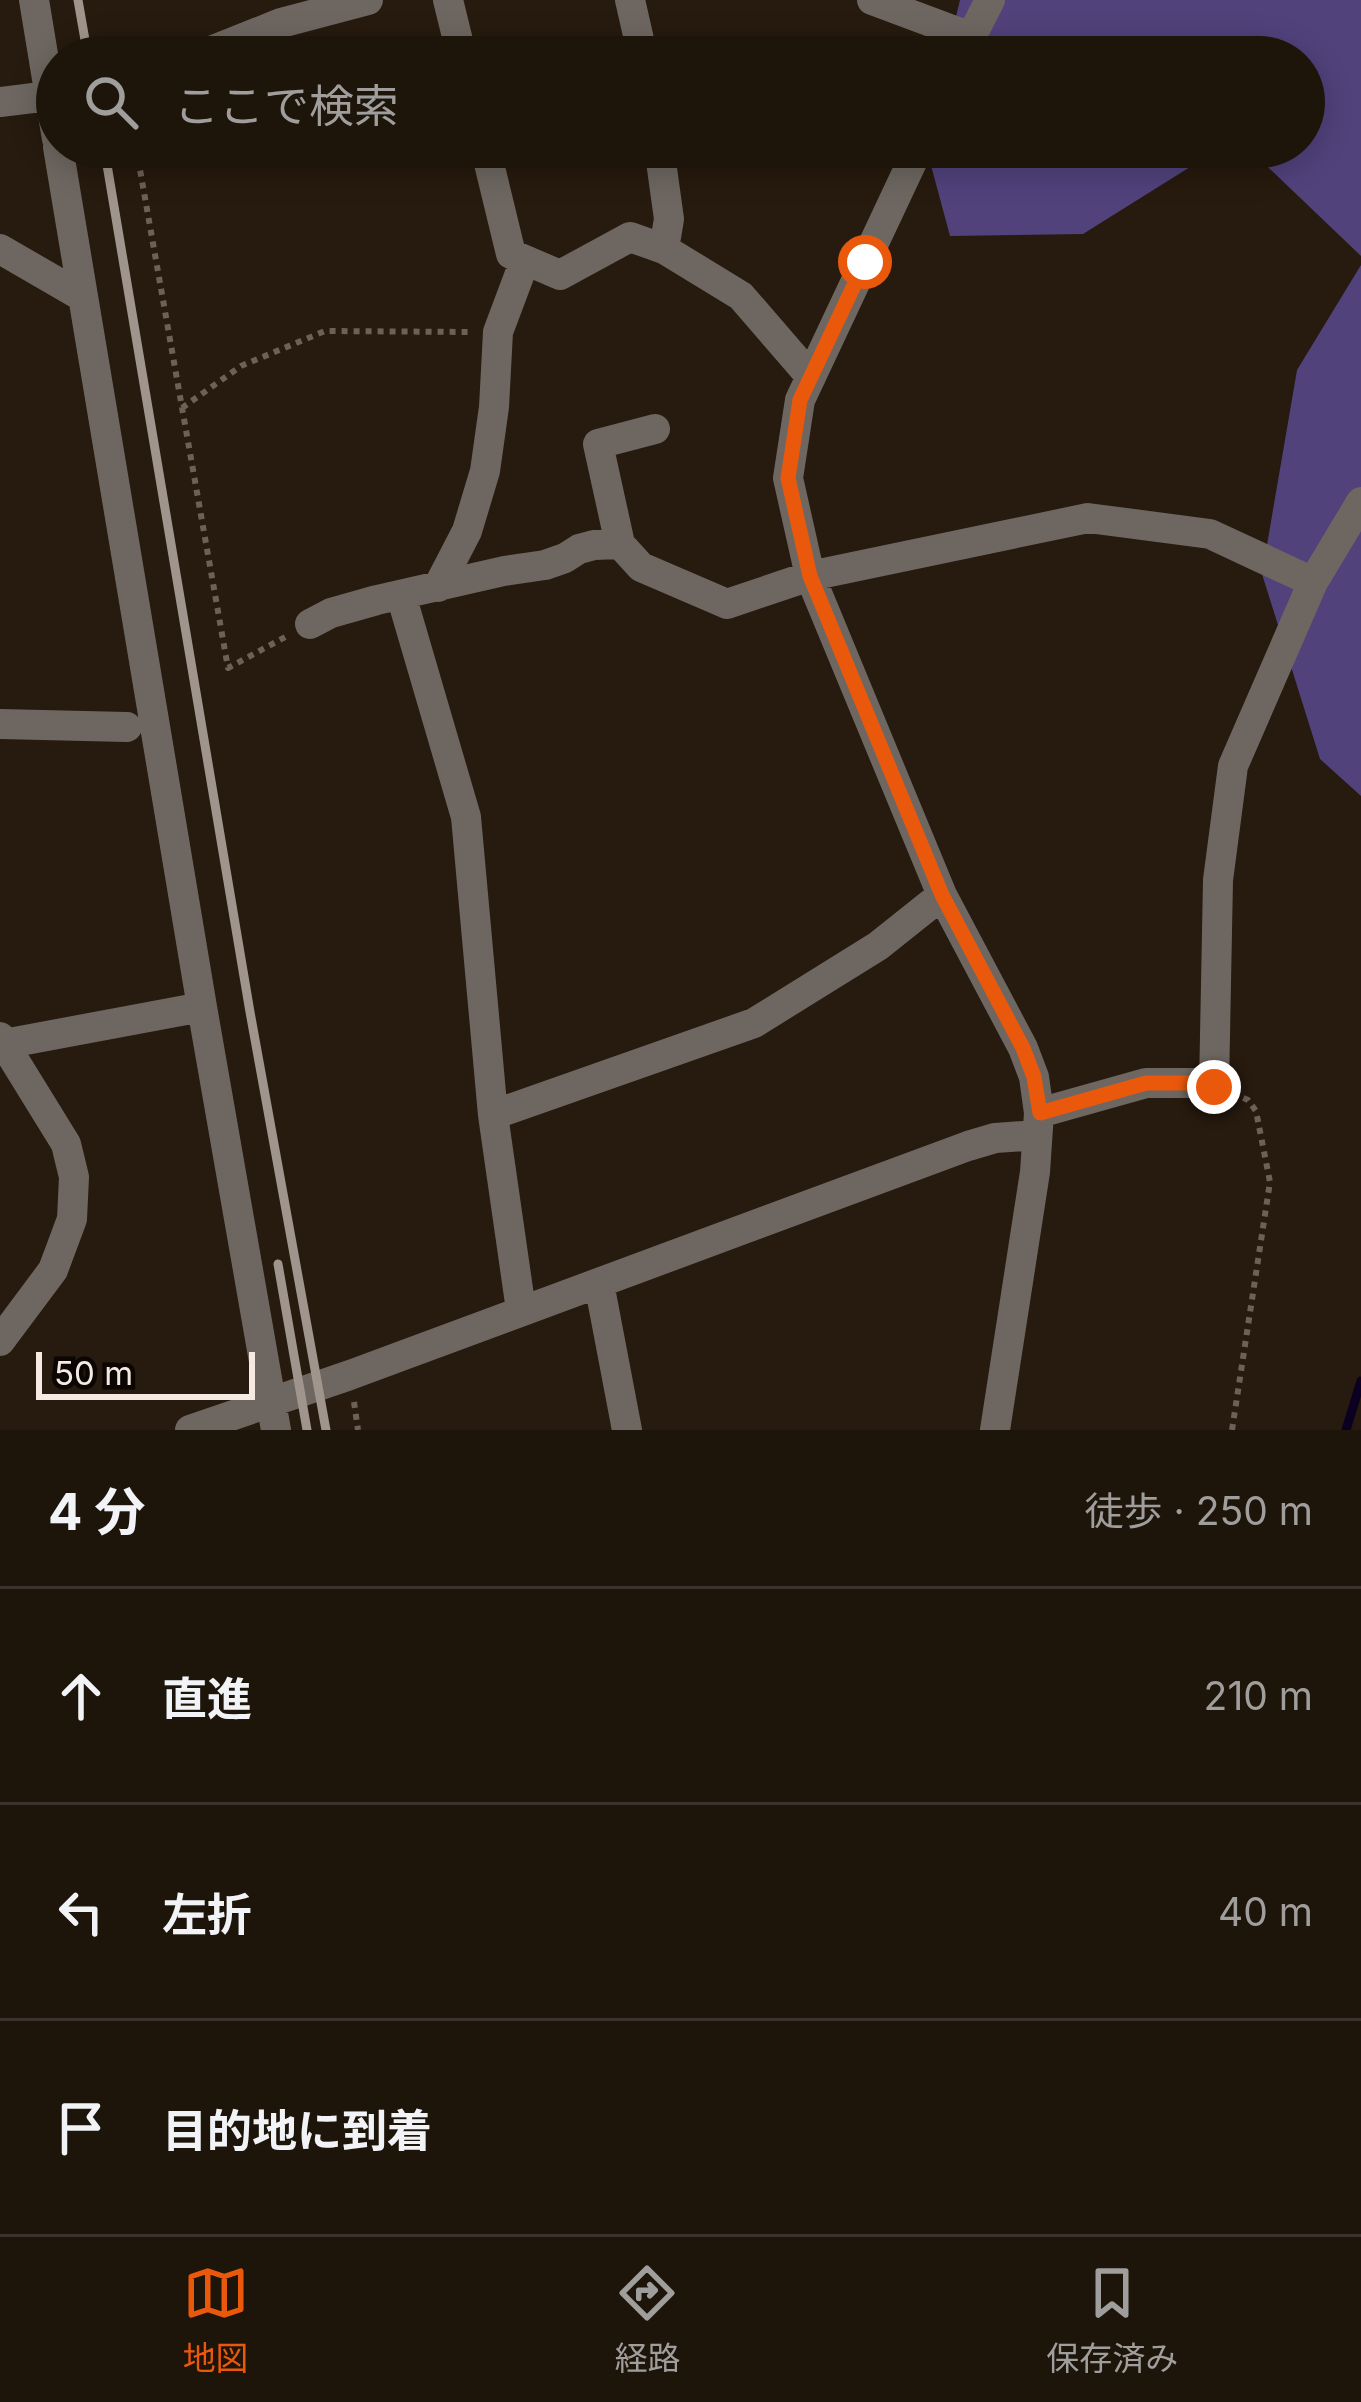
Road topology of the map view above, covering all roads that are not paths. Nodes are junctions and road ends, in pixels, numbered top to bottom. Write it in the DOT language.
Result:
graph roads {
  1 [pos="34,0"];
  2 [pos="368,0"];
  3 [pos="448,0"];
  4 [pos="630,0"];
  5 [pos="872,0"];
  6 [pos="990,0"];
  7 [pos="42,36"];
  8 [pos="248,36"];
  9 [pos="457,36"];
  10 [pos="638,36"];
  11 [pos="944,36"];
  12 [pos="972,36"];
  13 [pos="36,98"];
  14 [pos="0,103"];
  15 [pos="62,168"];
  16 [pos="489,168"];
  17 [pos="662,168"];
  18 [pos="909,168"];
  19 [pos="0,249"];
  20 [pos="664,249"];
  21 [pos="525,260"];
  22 [pos="82,297"];
  23 [pos="811,377"];
  24 [pos="656,429"];
  25 [pos="1361,502"];
  26 [pos="620,544"];
  27 [pos="810,576"];
  28 [pos="1313,582"];
  29 [pos="438,587"];
  30 [pos="401,595"];
  31 [pos="310,624"];
  32 [pos="0,724"];
  33 [pos="127,727"];
  34 [pos="942,895"];
  35 [pos="202,1007"];
  36 [pos="2,1041"];
  37 [pos="493,1115"];
  38 [pos="1038,1124"];
  39 [pos="599,1282"];
  40 [pos="521,1310"];
  41 [pos="0,1341"];
  42 [pos="274,1416"];
  43 [pos="190,1430"];
  44 [pos="627,1430"];
  45 [pos="995,1430"];
  1 -- 7 [label="street"];
  2 -- 8 [label="street"];
  3 -- 9 [label="street"];
  4 -- 10 [label="street"];
  5 -- 11 [label="street"];
  6 -- 12 [label="street"];
  13 -- 14 [label="street"];
  15 -- 22 [label="street"];
  16 -- 21 [label="street"];
  17 -- 20 [label="street"];
  18 -- 23 [label="street"];
  19 -- 22 [label="street"];
  20 -- 21 [label="street"];
  20 -- 23 [label="street"];
  21 -- 29 [label="street"];
  22 -- 35 [label="street"];
  23 -- 27 [label="street"];
  24 -- 26 [label="street"];
  25 -- 28 [label="street"];
  26 -- 27 [label="street"];
  26 -- 29 [label="street"];
  27 -- 28 [label="street"];
  27 -- 34 [label="street"];
  28 -- 38 [label="street"];
  29 -- 30 [label="street"];
  30 -- 31 [label="street"];
  30 -- 37 [label="street"];
  32 -- 33 [label="street"];
  34 -- 37 [label="street"];
  34 -- 38 [label="street"];
  35 -- 36 [label="street"];
  35 -- 42 [label="street"];
  36 -- 41 [label="street"];
  37 -- 40 [label="street"];
  38 -- 39 [label="street"];
  38 -- 45 [label="street"];
  39 -- 40 [label="street"];
  39 -- 44 [label="street"];
  40 -- 42 [label="street"];
  42 -- 43 [label="street"];
}
